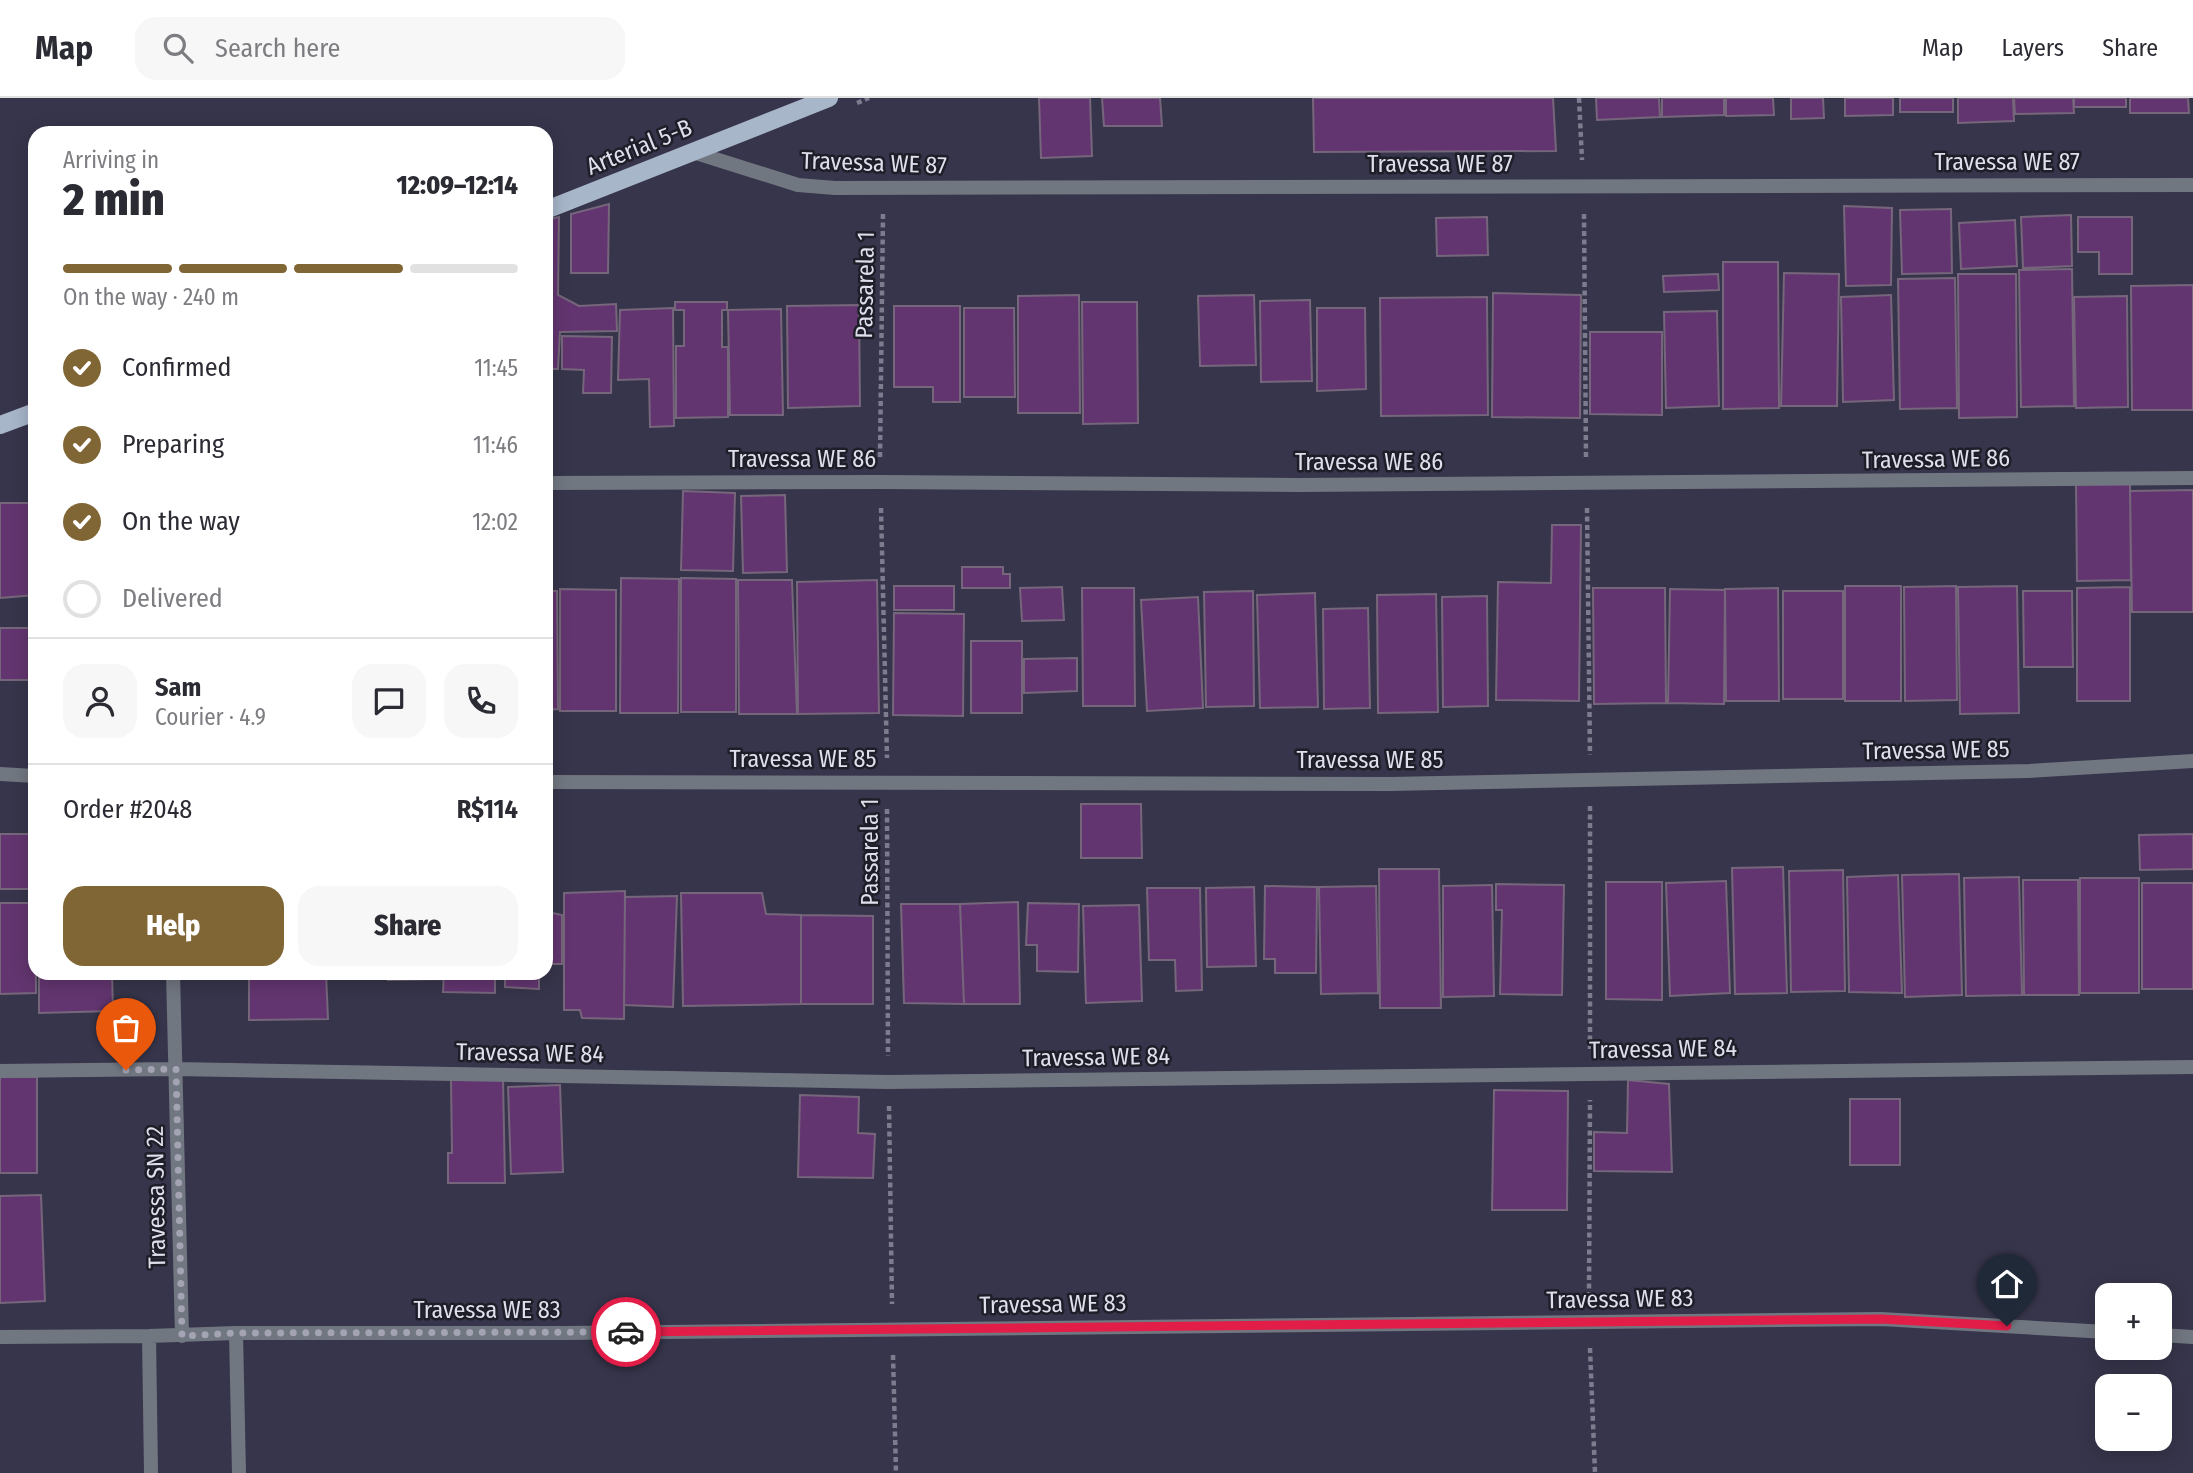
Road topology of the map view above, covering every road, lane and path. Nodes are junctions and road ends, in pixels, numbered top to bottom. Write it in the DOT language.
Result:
graph roads {
  1 [pos="829,98"];
  2 [pos="693,152"];
  3 [pos="2193,185"];
  4 [pos="884,189"];
  5 [pos="553,207"];
  6 [pos="28,415"];
  7 [pos="0,425"];
  8 [pos="2193,478"];
  9 [pos="880,482"];
  10 [pos="553,483"];
  11 [pos="2193,761"];
  12 [pos="0,774"];
  13 [pos="28,775"];
  14 [pos="553,782"];
  15 [pos="887,782"];
  16 [pos="173,980"];
  17 [pos="2193,1067"];
  18 [pos="176,1069"];
  19 [pos="0,1071"];
  20 [pos="888,1082"];
  21 [pos="892,1329"];
  22 [pos="2095,1331"];
  23 [pos="236,1333"];
  24 [pos="149,1336"];
  25 [pos="182,1336"];
  26 [pos="2172,1336"];
  27 [pos="0,1337"];
  28 [pos="2193,1337"];
  29 [pos="151,1473"];
  30 [pos="239,1473"];
  31 [pos="896,1473"];
  1 -- 2 [label="main road, Arterial 5-B"];
  2 -- 4 [label="street, Travessa WE 87"];
  2 -- 5 [label="main road, Arterial 5-B"];
  3 -- 4 [label="street, Travessa WE 87"];
  4 -- 9 [label="path, Passarela 1"];
  6 -- 7 [label="main road"];
  8 -- 9 [label="street, Travessa WE 86"];
  9 -- 10 [label="street, Travessa WE 86"];
  9 -- 15 [label="path, Passarela 1"];
  11 -- 15 [label="street, Travessa WE 85"];
  12 -- 13 [label="street"];
  14 -- 15 [label="street, Travessa WE 85"];
  15 -- 20 [label="path, Passarela 1"];
  16 -- 18 [label="street, Travessa SN 22"];
  17 -- 20 [label="street, Travessa WE 84"];
  18 -- 19 [label="street, Travessa WE 84"];
  18 -- 20 [label="street, Travessa WE 84"];
  18 -- 25 [label="street, Travessa SN 22"];
  20 -- 21 [label="path, Passarela 1"];
  21 -- 22 [label="street, Travessa WE 83"];
  21 -- 23 [label="street, Travessa WE 83"];
  21 -- 31 [label="path, Passarela 1"];
  23 -- 25 [label="street, Travessa WE 83"];
  23 -- 30 [label="street"];
  24 -- 25 [label="street, Travessa WE 83"];
  24 -- 27 [label="street, Travessa WE 83"];
  24 -- 29 [label="street"];
  26 -- 28 [label="street"];
}
